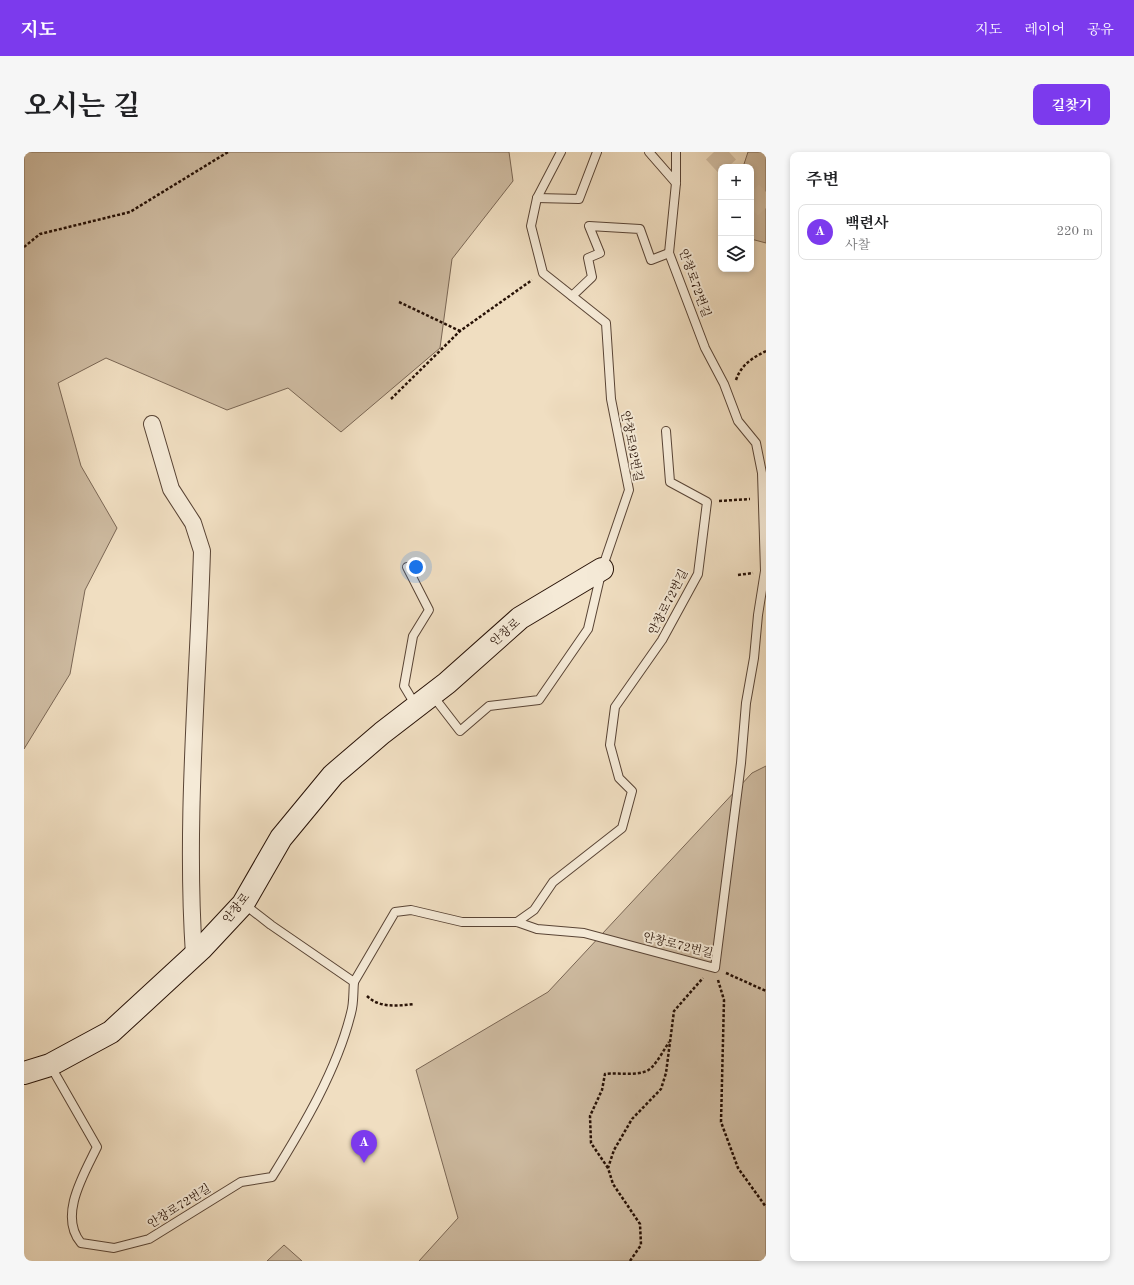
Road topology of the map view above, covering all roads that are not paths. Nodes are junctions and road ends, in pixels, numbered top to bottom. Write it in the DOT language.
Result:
graph roads {
  1 [pos="561,152"];
  2 [pos="597,152"];
  3 [pos="649,152"];
  4 [pos="676,152"];
  5 [pos="676,183"];
  6 [pos="536,198"];
  7 [pos="669,254"];
  8 [pos="572,296"];
  9 [pos="152,424"];
  10 [pos="666,431"];
  11 [pos="407,567"];
  12 [pos="602,569"];
  13 [pos="424,701"];
  14 [pos="243,904"];
  15 [pos="517,922"];
  16 [pos="194,955"];
  17 [pos="354,982"];
  18 [pos="50,1065"];
  19 [pos="24,1073"];
  1 -- 6 [label="lane"];
  2 -- 6 [label="lane"];
  3 -- 5 [label="lane"];
  4 -- 5 [label="lane, 안창로72번길"];
  5 -- 7 [label="lane, 안창로72번길"];
  6 -- 8 [label="lane, 안창로92번길"];
  7 -- 8 [label="lane"];
  7 -- 15 [label="lane, 안창로72번길"];
  8 -- 12 [label="lane, 안창로92번길"];
  9 -- 16 [label="street"];
  10 -- 15 [label="lane, 안창로72번길"];
  11 -- 13 [label="lane"];
  12 -- 13 [label="street, 안창로"];
  12 -- 13 [label="lane, 안창로92번길"];
  13 -- 14 [label="street, 안창로"];
  14 -- 16 [label="street, 안창로"];
  14 -- 17 [label="lane"];
  15 -- 17 [label="lane, 안창로72번길"];
  16 -- 18 [label="street, 안창로"];
  17 -- 18 [label="lane, 안창로72번길"];
  18 -- 19 [label="street, 안창로"];
}
